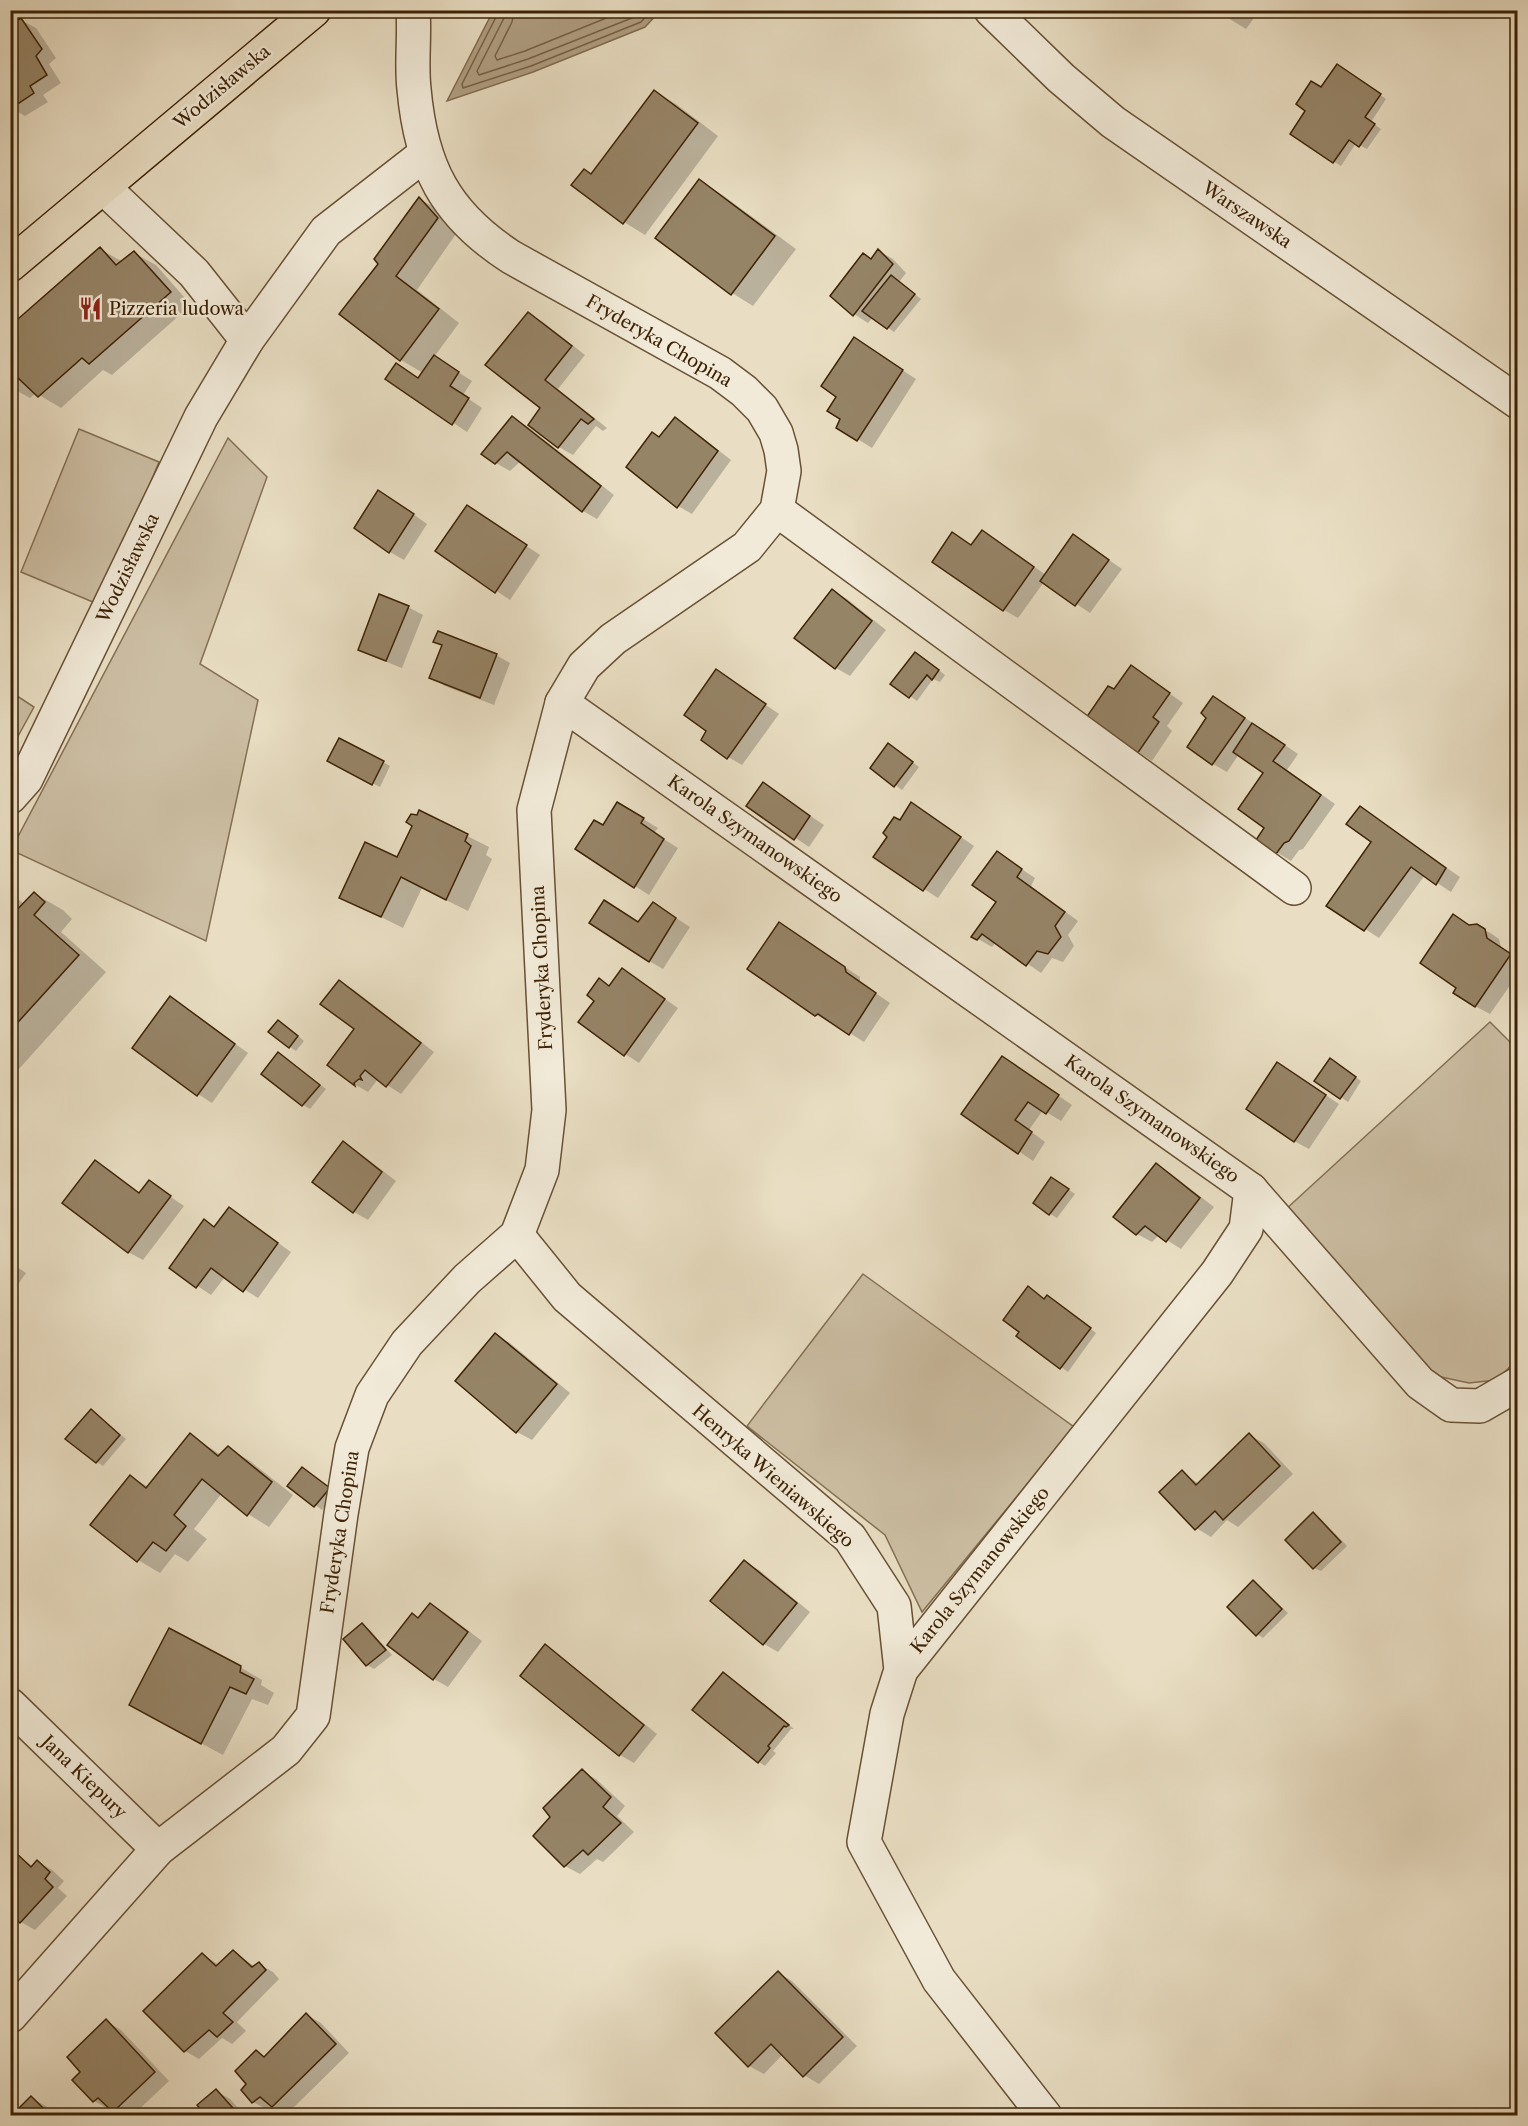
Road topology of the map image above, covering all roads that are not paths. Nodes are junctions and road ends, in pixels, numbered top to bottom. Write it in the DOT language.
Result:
graph roads {
  1 [pos="314,10"];
  2 [pos="413,10"];
  3 [pos="992,10"];
  4 [pos="425,154"];
  5 [pos="103,187"];
  6 [pos="10,265"];
  7 [pos="247,340"];
  8 [pos="1518,402"];
  9 [pos="777,510"];
  10 [pos="562,703"];
  11 [pos="10,797"];
  12 [pos="1294,888"];
  13 [pos="1251,1190"];
  14 [pos="517,1235"];
  15 [pos="1518,1384"];
  16 [pos="901,1670"];
  17 [pos="10,1705"];
  18 [pos="158,1849"];
  19 [pos="10,2016"];
  20 [pos="1045,2115"];
  1 -- 5 [label="main road, Wodzisławska"];
  2 -- 4 [label="street, Fryderyka Chopina"];
  3 -- 8 [label="street, Warszawska"];
  4 -- 7 [label="street, Wodzisławska"];
  4 -- 9 [label="street, Fryderyka Chopina"];
  5 -- 6 [label="main road, Wodzisławska"];
  5 -- 7 [label="street"];
  7 -- 11 [label="street, Wodzisławska"];
  9 -- 10 [label="street, Fryderyka Chopina"];
  9 -- 12 [label="street"];
  10 -- 13 [label="street, Karola Szymanowskiego"];
  10 -- 14 [label="street, Fryderyka Chopina"];
  13 -- 15 [label="street"];
  13 -- 16 [label="street, Karola Szymanowskiego"];
  14 -- 16 [label="street, Henryka Wieniawskiego"];
  14 -- 18 [label="street, Fryderyka Chopina"];
  16 -- 20 [label="street, Henryka Wieniawskiego"];
  17 -- 18 [label="street, Jana Kiepury"];
  18 -- 19 [label="street, Fryderyka Chopina"];
}
